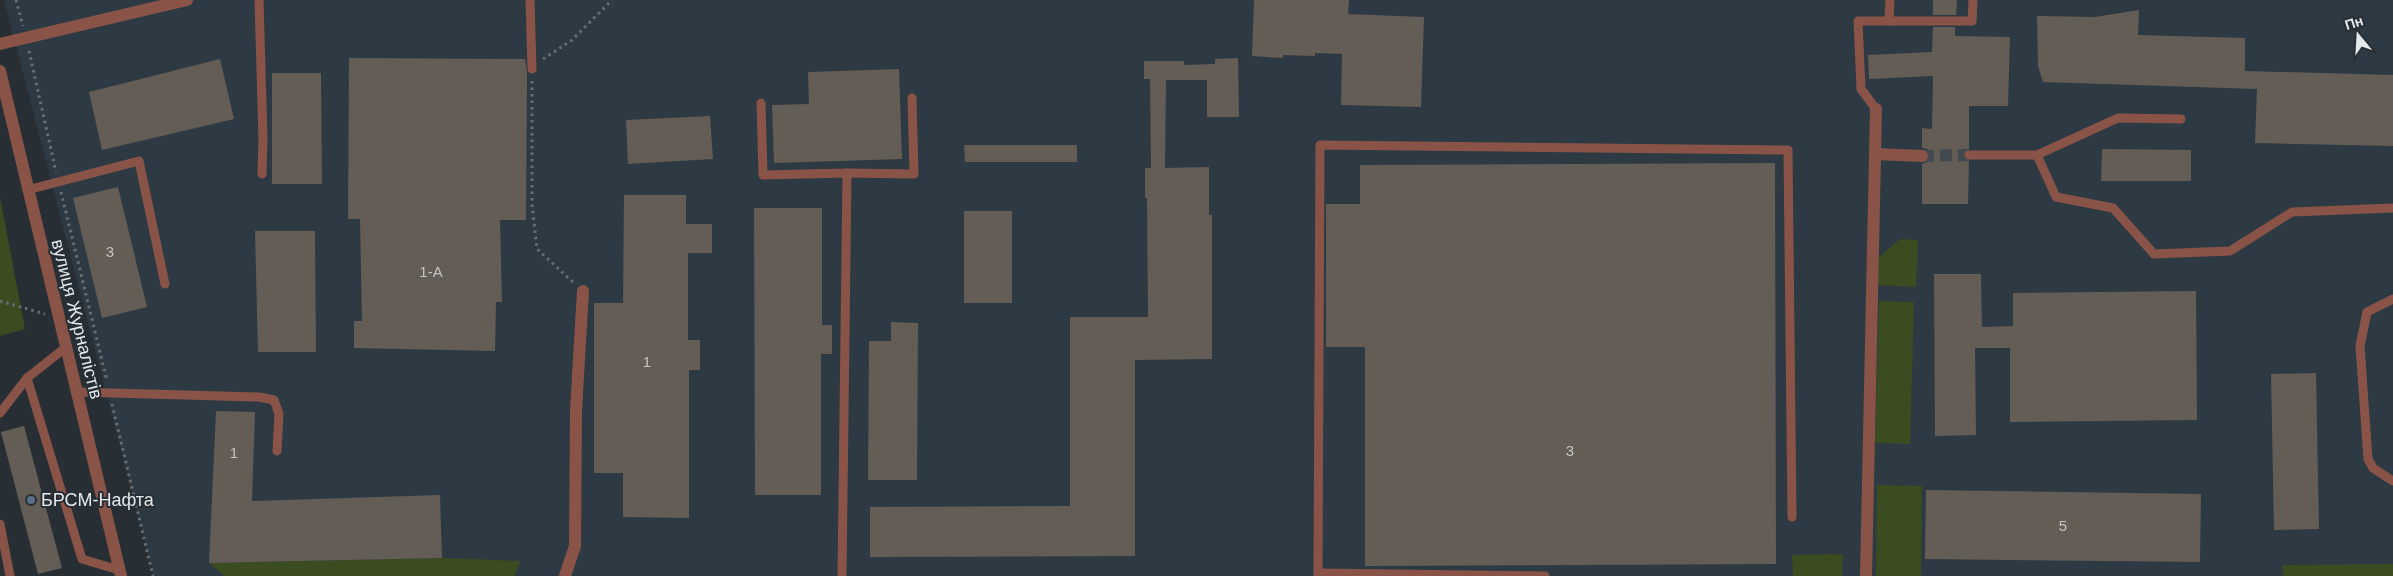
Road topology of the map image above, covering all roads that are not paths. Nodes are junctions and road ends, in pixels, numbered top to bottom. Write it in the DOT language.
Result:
graph roads {
  1 [pos="259,0"];
  2 [pos="530,0"];
  3 [pos="1890,0"];
  4 [pos="1973,0"];
  5 [pos="179,1"];
  6 [pos="1889,21"];
  7 [pos="0,44"];
  8 [pos="532,69"];
  9 [pos="0,71"];
  10 [pos="912,98"];
  11 [pos="762,103"];
  12 [pos="1876,108"];
  13 [pos="2181,119"];
  14 [pos="1875,154"];
  15 [pos="2037,155"];
  16 [pos="1922,156"];
  17 [pos="1969,156"];
  18 [pos="847,173"];
  19 [pos="262,174"];
  20 [pos="27,190"];
  21 [pos="2393,208"];
  22 [pos="165,284"];
  23 [pos="583,291"];
  24 [pos="2393,299"];
  25 [pos="65,348"];
  26 [pos="27,378"];
  27 [pos="76,392"];
  28 [pos="0,413"];
  29 [pos="277,451"];
  30 [pos="2393,481"];
  31 [pos="1792,517"];
  32 [pos="0,524"];
  33 [pos="120,573"];
  34 [pos="1318,575"];
  35 [pos="10,576"];
  36 [pos="565,576"];
  37 [pos="842,576"];
  38 [pos="1545,576"];
  39 [pos="1866,576"];
  1 -- 19 [label="lane"];
  2 -- 8 [label="lane"];
  3 -- 6 [label="lane"];
  4 -- 6 [label="lane"];
  5 -- 7 [label="street"];
  6 -- 12 [label="lane"];
  9 -- 20 [label="street, вулиця Журналістів"];
  10 -- 18 [label="lane"];
  11 -- 18 [label="lane"];
  12 -- 14 [label="street"];
  13 -- 15 [label="lane"];
  14 -- 16 [label="street"];
  14 -- 39 [label="street"];
  15 -- 17 [label="lane"];
  15 -- 21 [label="lane"];
  18 -- 37 [label="lane"];
  20 -- 22 [label="lane"];
  20 -- 25 [label="street, вулиця Журналістів"];
  23 -- 36 [label="street"];
  24 -- 30 [label="lane"];
  25 -- 26 [label="lane"];
  25 -- 27 [label="street, вулиця Журналістів"];
  26 -- 28 [label="lane"];
  26 -- 33 [label="lane"];
  27 -- 29 [label="lane"];
  27 -- 33 [label="street, вулиця Журналістів"];
  31 -- 34 [label="lane"];
  32 -- 35 [label="lane"];
  34 -- 38 [label="lane"];
}
